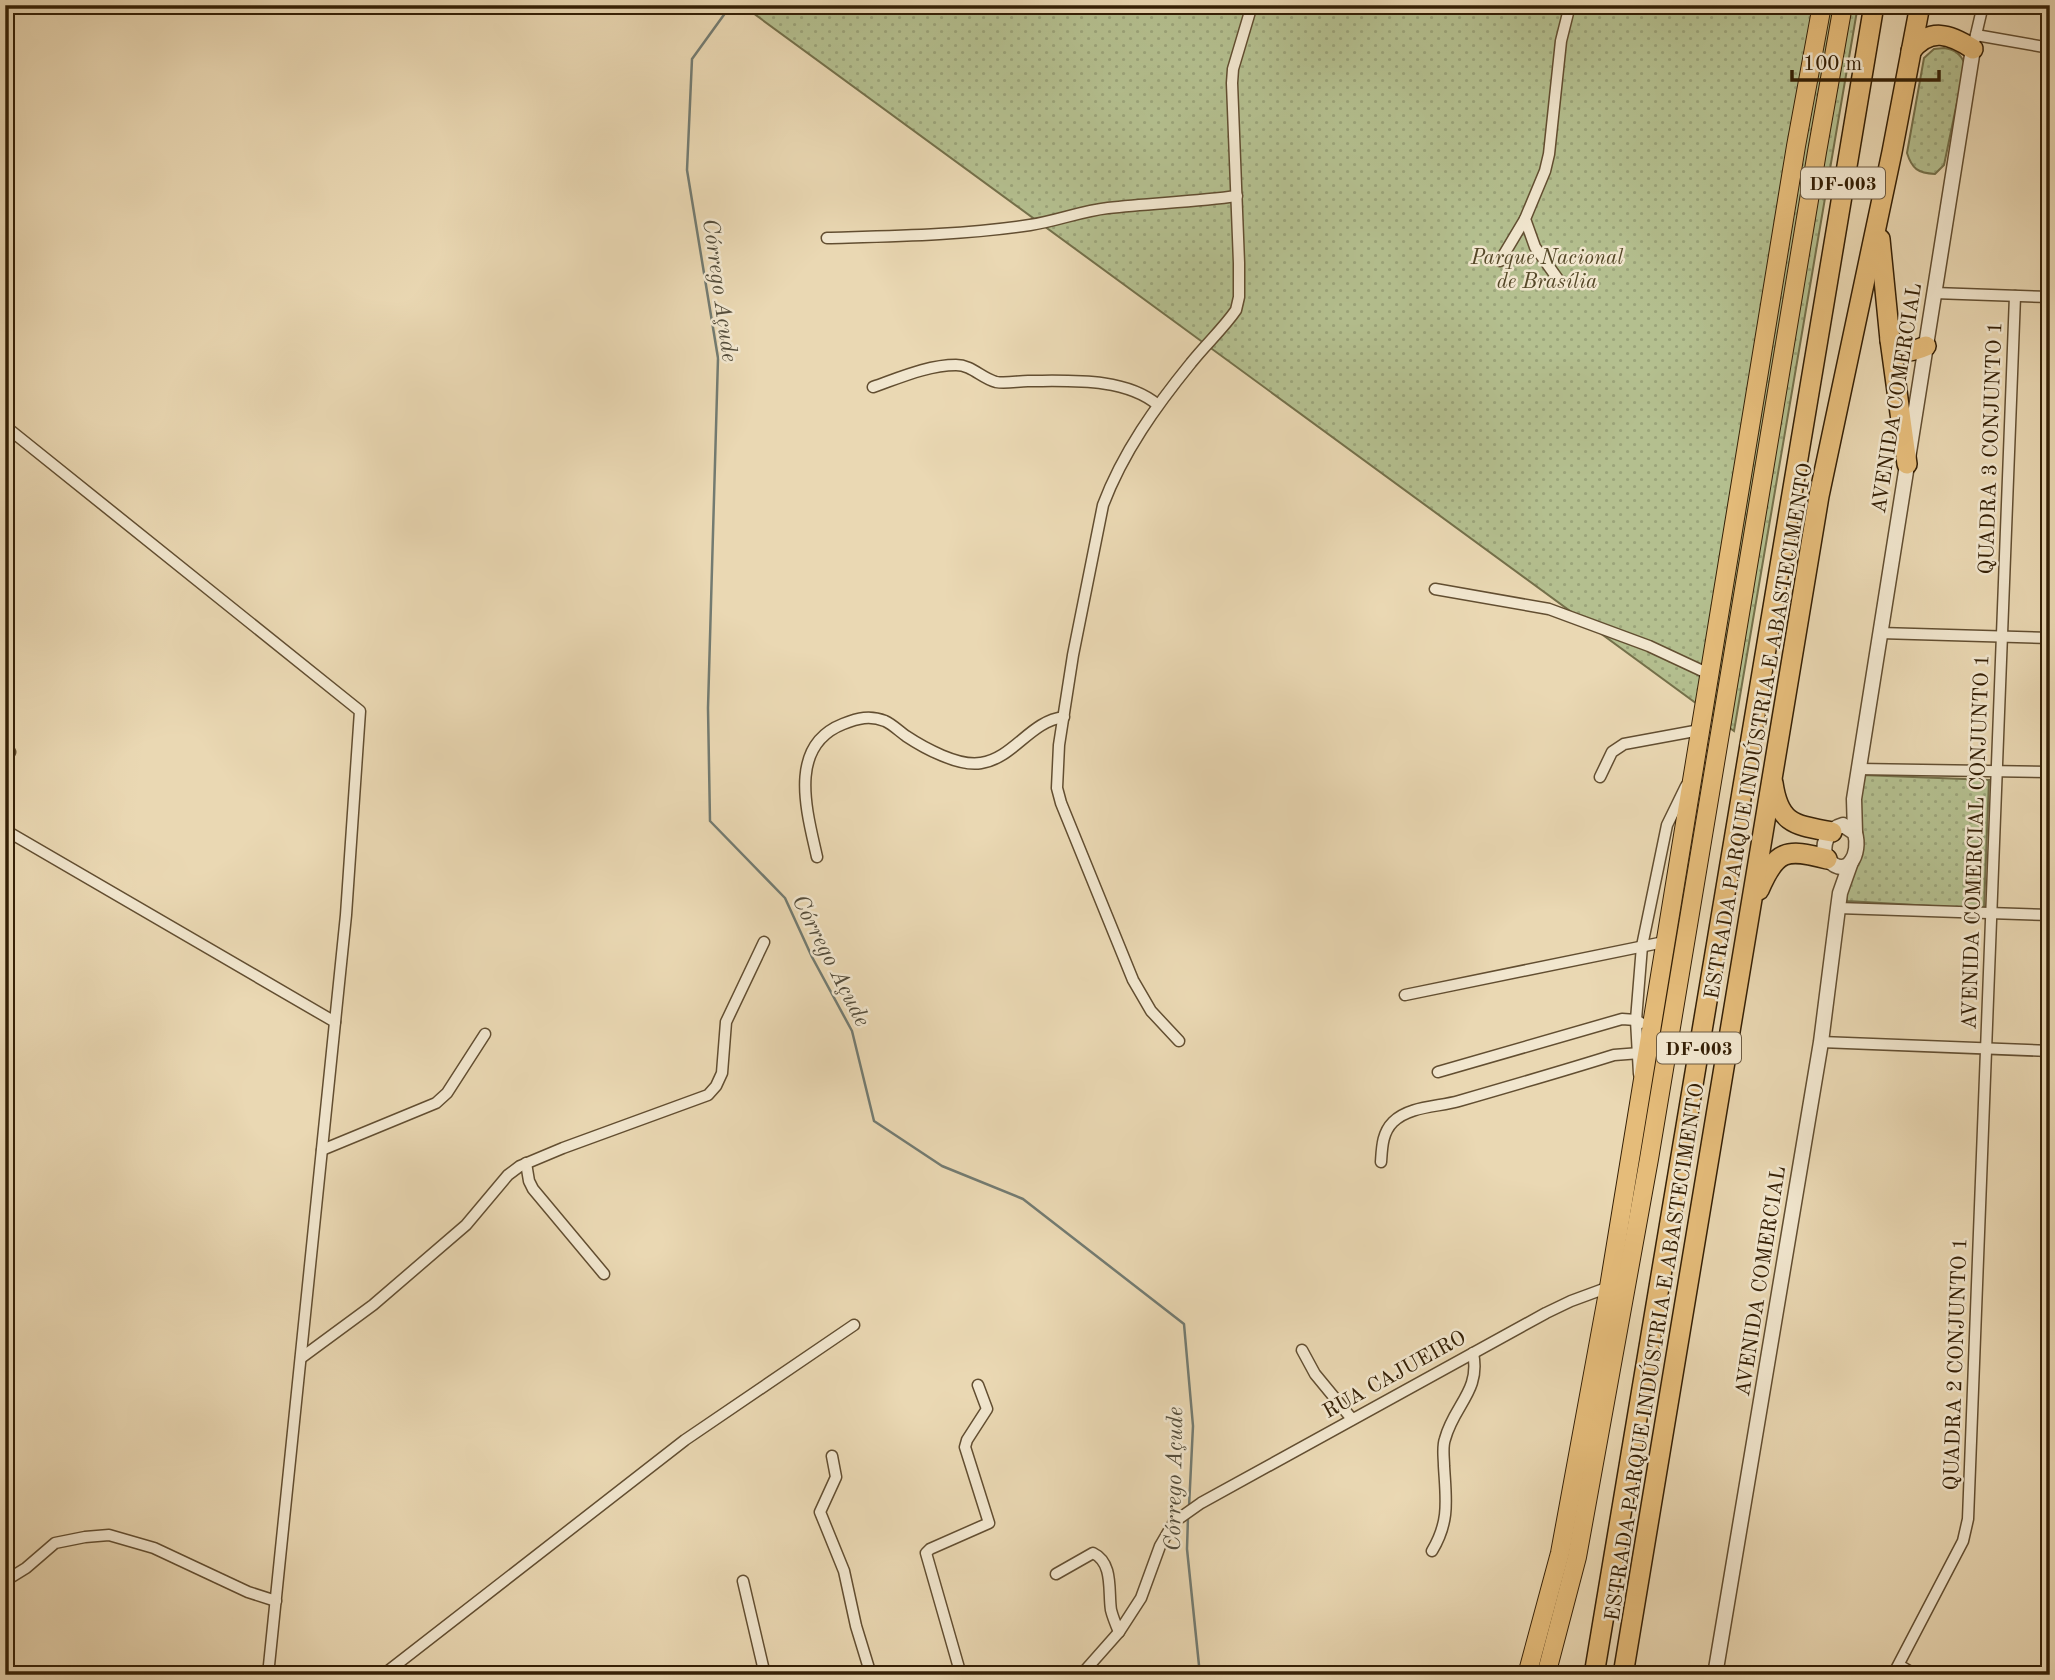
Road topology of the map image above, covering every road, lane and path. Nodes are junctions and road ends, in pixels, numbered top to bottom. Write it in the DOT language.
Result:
graph roads {
  1 [pos="1252,5"];
  2 [pos="1570,5"];
  3 [pos="1822,5"];
  4 [pos="1843,5"];
  5 [pos="1874,5"];
  6 [pos="1920,5"];
  7 [pos="1983,5"];
  8 [pos="1975,42"];
  9 [pos="2050,48"];
  10 [pos="1911,51"];
  11 [pos="1237,197"];
  12 [pos="1525,219"];
  13 [pos="1878,219"];
  14 [pos="827,238"];
  15 [pos="1500,261"];
  16 [pos="1560,282"];
  17 [pos="1934,293"];
  18 [pos="2015,296"];
  19 [pos="2050,297"];
  20 [pos="1890,340"];
  21 [pos="1926,346"];
  22 [pos="873,387"];
  23 [pos="1158,405"];
  24 [pos="1803,421"];
  25 [pos="5,426"];
  26 [pos="1834,429"];
  27 [pos="1907,464"];
  28 [pos="1435,589"];
  29 [pos="1880,633"];
  30 [pos="2002,636"];
  31 [pos="2050,638"];
  32 [pos="1709,674"];
  33 [pos="1064,717"];
  34 [pos="1700,730"];
  35 [pos="1858,769"];
  36 [pos="1997,769"];
  37 [pos="1693,771"];
  38 [pos="2050,772"];
  39 [pos="1772,775"];
  40 [pos="1600,777"];
  41 [pos="1854,799"];
  42 [pos="1834,829"];
  43 [pos="5,830"];
  44 [pos="1855,833"];
  45 [pos="817,857"];
  46 [pos="1830,862"];
  47 [pos="1852,862"];
  48 [pos="1840,893"];
  49 [pos="1838,908"];
  50 [pos="1749,913"];
  51 [pos="1992,913"];
  52 [pos="2050,915"];
  53 [pos="764,942"];
  54 [pos="1664,942"];
  55 [pos="1642,946"];
  56 [pos="1405,995"];
  57 [pos="335,1022"];
  58 [pos="1644,1024"];
  59 [pos="485,1034"];
  60 [pos="1179,1041"];
  61 [pos="1821,1042"];
  62 [pos="1987,1048"];
  63 [pos="2050,1051"];
  64 [pos="1642,1053"];
  65 [pos="1438,1072"];
  66 [pos="322,1150"];
  67 [pos="1381,1162"];
  68 [pos="526,1163"];
  69 [pos="604,1274"];
  70 [pos="1609,1287"];
  71 [pos="854,1325"];
  72 [pos="1303,1350"];
  73 [pos="1473,1353"];
  74 [pos="301,1358"];
  75 [pos="978,1385"];
  76 [pos="1352,1419"];
  77 [pos="832,1456"];
  78 [pos="1432,1551"];
  79 [pos="1056,1574"];
  80 [pos="5,1581"];
  81 [pos="743,1581"];
  82 [pos="276,1601"];
  83 [pos="1119,1632"];
  84 [pos="2050,1661"];
  85 [pos="1896,1670"];
  86 [pos="268,1675"];
  87 [pos="383,1675"];
  88 [pos="765,1675"];
  89 [pos="871,1675"];
  90 [pos="961,1675"];
  91 [pos="1081,1675"];
  92 [pos="1527,1675"];
  93 [pos="1546,1675"];
  94 [pos="1594,1675"];
  95 [pos="1623,1675"];
  96 [pos="1715,1675"];
  97 [pos="1916,1675"];
  98 [pos="2043,1675"];
  1 -- 11 [label="street"];
  2 -- 12 [label="street"];
  3 -- 32 [label="main road"];
  4 -- 93 [label="main road"];
  5 -- 24 [label="highway, ESTRADA PARQUE INDÚSTRIA E ABASTECIMENTO / DF-003"];
  6 -- 10 [label="highway, ESTRADA PARQUE INDÚSTRIA E ABASTECIMENTO / DF-003"];
  7 -- 8 [label="street, AVENIDA COMERCIAL"];
  8 -- 9 [label="street"];
  8 -- 10 [label="highway"];
  8 -- 17 [label="street, AVENIDA COMERCIAL"];
  10 -- 13 [label="highway, ESTRADA PARQUE INDÚSTRIA E ABASTECIMENTO / DF-003"];
  11 -- 14 [label="street"];
  11 -- 23 [label="street"];
  12 -- 15 [label="street"];
  12 -- 16 [label="street"];
  13 -- 20 [label="highway"];
  13 -- 26 [label="highway, ESTRADA PARQUE INDÚSTRIA E ABASTECIMENTO / DF-003"];
  17 -- 18 [label="street"];
  17 -- 21 [label="street, AVENIDA COMERCIAL"];
  18 -- 19 [label="street, QUADRA 3 CONJUNTO 1"];
  18 -- 30 [label="street, QUADRA 3 CONJUNTO 1"];
  20 -- 21 [label="highway"];
  20 -- 27 [label="highway"];
  21 -- 27 [label="street, AVENIDA COMERCIAL"];
  22 -- 23 [label="street"];
  23 -- 33 [label="street"];
  24 -- 26 [label="highway"];
  24 -- 94 [label="highway, ESTRADA PARQUE INDÚSTRIA E ABASTECIMENTO / DF-003"];
  25 -- 57 [label="street"];
  26 -- 39 [label="highway, ESTRADA PARQUE INDÚSTRIA E ABASTECIMENTO / DF-003"];
  27 -- 29 [label="street, AVENIDA COMERCIAL"];
  28 -- 32 [label="street"];
  29 -- 30 [label="street"];
  29 -- 35 [label="street, AVENIDA COMERCIAL"];
  30 -- 31 [label="street"];
  30 -- 36 [label="street, AVENIDA COMERCIAL CONJUNTO 1"];
  32 -- 34 [label="main road"];
  33 -- 45 [label="street"];
  33 -- 60 [label="street"];
  34 -- 37 [label="main road"];
  34 -- 40 [label="street"];
  35 -- 36 [label="street"];
  35 -- 41 [label="street, AVENIDA COMERCIAL"];
  36 -- 38 [label="street"];
  36 -- 51 [label="street, AVENIDA COMERCIAL CONJUNTO 1"];
  37 -- 54 [label="main road"];
  37 -- 55 [label="street"];
  39 -- 42 [label="highway"];
  39 -- 50 [label="highway, ESTRADA PARQUE INDÚSTRIA E ABASTECIMENTO / DF-003"];
  41 -- 42 [label="street, AVENIDA COMERCIAL"];
  41 -- 44 [label="street, AVENIDA COMERCIAL"];
  42 -- 44 [label="street"];
  42 -- 46 [label="street"];
  43 -- 57 [label="street"];
  44 -- 47 [label="street"];
  46 -- 47 [label="street"];
  46 -- 48 [label="street, AVENIDA COMERCIAL"];
  46 -- 50 [label="highway"];
  47 -- 48 [label="street, AVENIDA COMERCIAL"];
  48 -- 49 [label="street, AVENIDA COMERCIAL"];
  49 -- 51 [label="street"];
  49 -- 61 [label="street, AVENIDA COMERCIAL"];
  50 -- 95 [label="highway, ESTRADA PARQUE INDÚSTRIA E ABASTECIMENTO / DF-003"];
  51 -- 52 [label="street"];
  51 -- 62 [label="street, AVENIDA COMERCIAL CONJUNTO 1"];
  53 -- 68 [label="street"];
  54 -- 55 [label="street"];
  54 -- 58 [label="main road"];
  55 -- 56 [label="street"];
  55 -- 58 [label="street"];
  57 -- 66 [label="street"];
  58 -- 64 [label="main road"];
  58 -- 65 [label="street"];
  59 -- 66 [label="street"];
  61 -- 62 [label="street"];
  61 -- 96 [label="street, AVENIDA COMERCIAL"];
  62 -- 63 [label="street"];
  62 -- 85 [label="street, QUADRA 2 CONJUNTO 1"];
  64 -- 67 [label="street"];
  64 -- 70 [label="main road"];
  66 -- 74 [label="street"];
  68 -- 69 [label="street"];
  68 -- 74 [label="street"];
  70 -- 73 [label="street, RUA CAJUEIRO"];
  70 -- 92 [label="main road"];
  71 -- 87 [label="street"];
  72 -- 76 [label="street"];
  73 -- 76 [label="street, RUA CAJUEIRO"];
  73 -- 78 [label="street"];
  74 -- 82 [label="street"];
  75 -- 90 [label="street"];
  76 -- 83 [label="street, RUA CAJUEIRO"];
  77 -- 89 [label="street"];
  79 -- 83 [label="street"];
  80 -- 82 [label="street"];
  81 -- 88 [label="street"];
  82 -- 86 [label="street"];
  83 -- 91 [label="street"];
  84 -- 98 [label="street"];
  85 -- 97 [label="street"];
}
